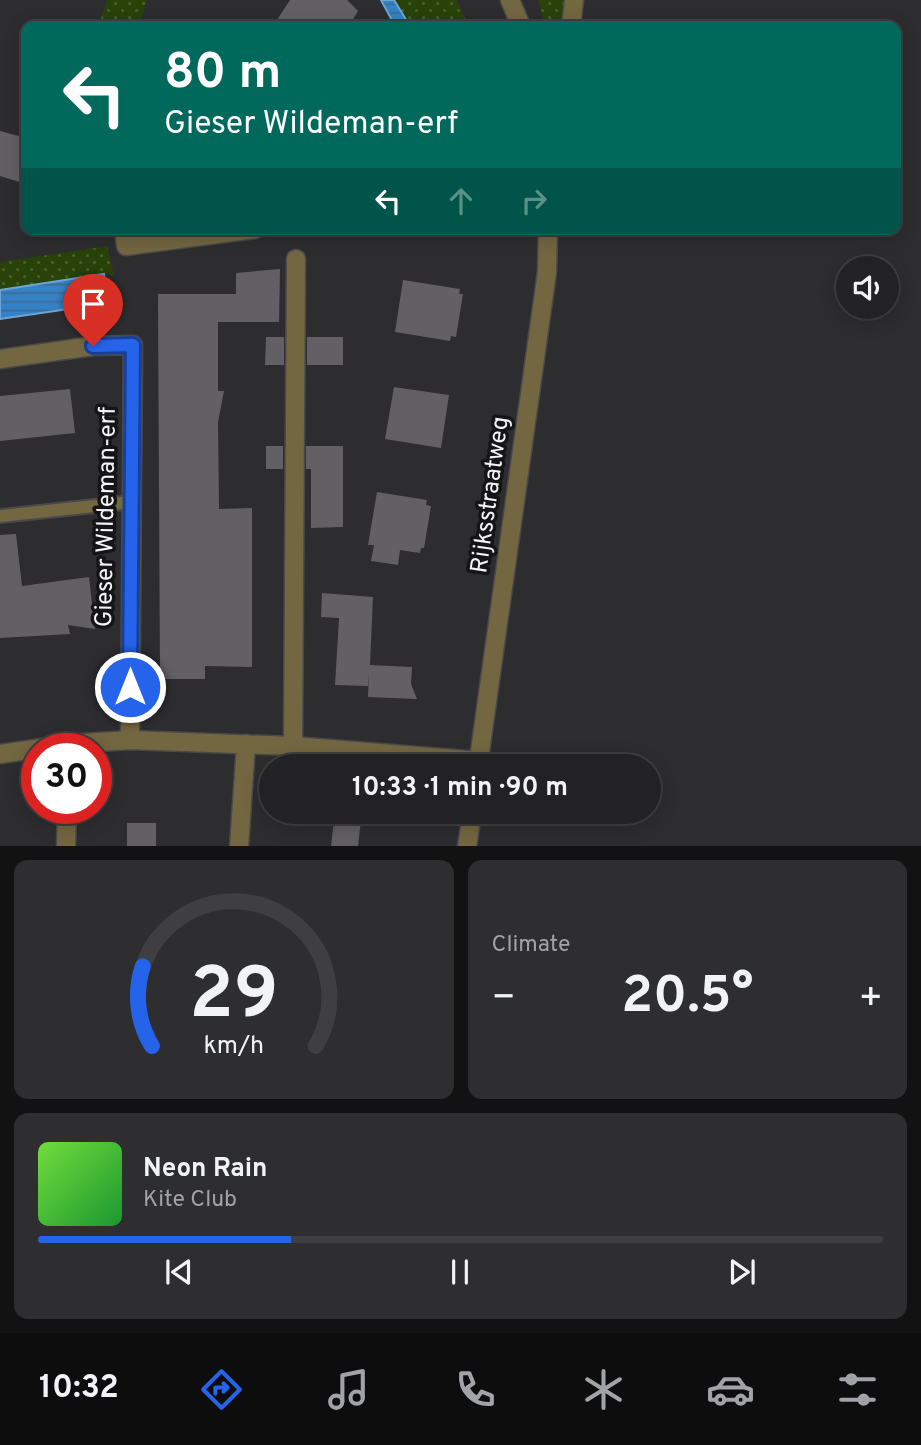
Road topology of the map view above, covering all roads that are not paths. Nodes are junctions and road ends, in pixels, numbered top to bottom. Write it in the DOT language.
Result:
graph roads {
  1 [pos="510,0"];
  2 [pos="574,0"];
  3 [pos="519,21"];
  4 [pos="572,21"];
  5 [pos="125,235"];
  6 [pos="210,235"];
  7 [pos="548,235"];
  8 [pos="296,259"];
  9 [pos="0,359"];
  10 [pos="132,502"];
  11 [pos="0,516"];
  12 [pos="130,740"];
  13 [pos="112,742"];
  14 [pos="246,744"];
  15 [pos="293,746"];
  16 [pos="21,752"];
  17 [pos="0,754"];
  18 [pos="375,754"];
  19 [pos="479,754"];
  20 [pos="67,824"];
  21 [pos="470,824"];
  22 [pos="66,846"];
  23 [pos="239,846"];
  24 [pos="467,846"];
  1 -- 3 [label="street"];
  2 -- 4 [label="street"];
  5 -- 6 [label="street"];
  7 -- 19 [label="street, Rijksstraatweg"];
  8 -- 15 [label="street"];
  9 -- 10 [label="street, Gieser Wildeman-erf"];
  10 -- 11 [label="lane"];
  10 -- 12 [label="street, Gieser Wildeman-erf"];
  12 -- 13 [label="street"];
  12 -- 14 [label="street"];
  14 -- 15 [label="street"];
  14 -- 23 [label="street"];
  15 -- 18 [label="street"];
  16 -- 17 [label="street"];
  20 -- 22 [label="street"];
  21 -- 24 [label="street"];
}
